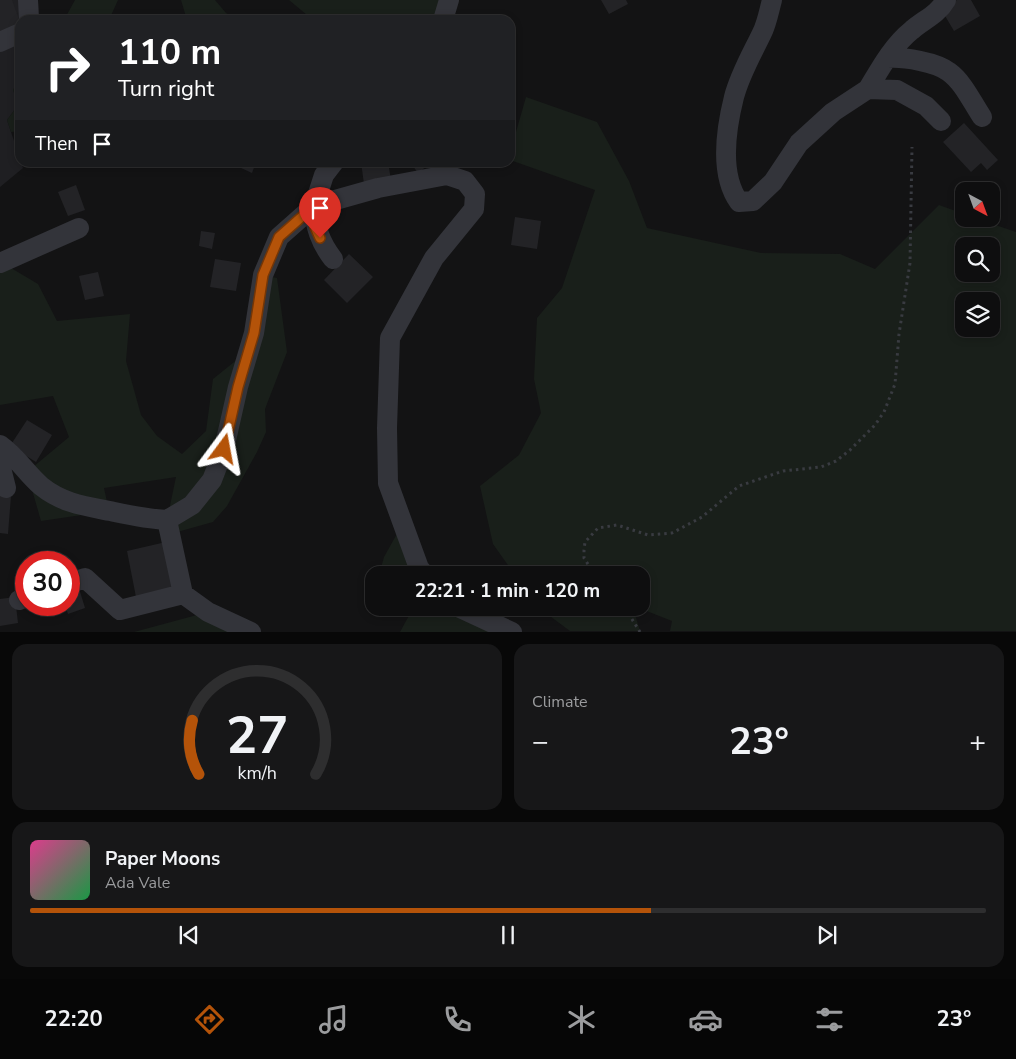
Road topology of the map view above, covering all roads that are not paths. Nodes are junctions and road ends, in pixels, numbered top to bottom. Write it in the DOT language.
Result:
graph roads {
  1 [pos="28,0"];
  2 [pos="449,0"];
  3 [pos="772,0"];
  4 [pos="946,0"];
  5 [pos="29,15"];
  6 [pos="444,15"];
  7 [pos="15,35"];
  8 [pos="0,42"];
  9 [pos="888,58"];
  10 [pos="868,89"];
  11 [pos="982,117"];
  12 [pos="941,121"];
  13 [pos="330,167"];
  14 [pos="314,206"];
  15 [pos="79,228"];
  16 [pos="333,260"];
  17 [pos="0,263"];
  18 [pos="0,445"];
  19 [pos="0,464"];
  20 [pos="6,488"];
  21 [pos="167,520"];
  22 [pos="418,566"];
  23 [pos="80,580"];
  24 [pos="182,594"];
  25 [pos="478,616"];
  26 [pos="251,632"];
  27 [pos="512,632"];
  1 -- 5 [label="street"];
  2 -- 6 [label="street"];
  3 -- 10 [label="street"];
  4 -- 9 [label="street"];
  7 -- 8 [label="street"];
  9 -- 10 [label="street"];
  9 -- 11 [label="street"];
  10 -- 12 [label="street"];
  13 -- 14 [label="street"];
  14 -- 16 [label="street"];
  14 -- 21 [label="street"];
  14 -- 22 [label="street"];
  15 -- 17 [label="street"];
  18 -- 21 [label="street"];
  19 -- 20 [label="street"];
  21 -- 24 [label="street"];
  23 -- 24 [label="street"];
  24 -- 26 [label="street"];
  25 -- 27 [label="street"];
}
